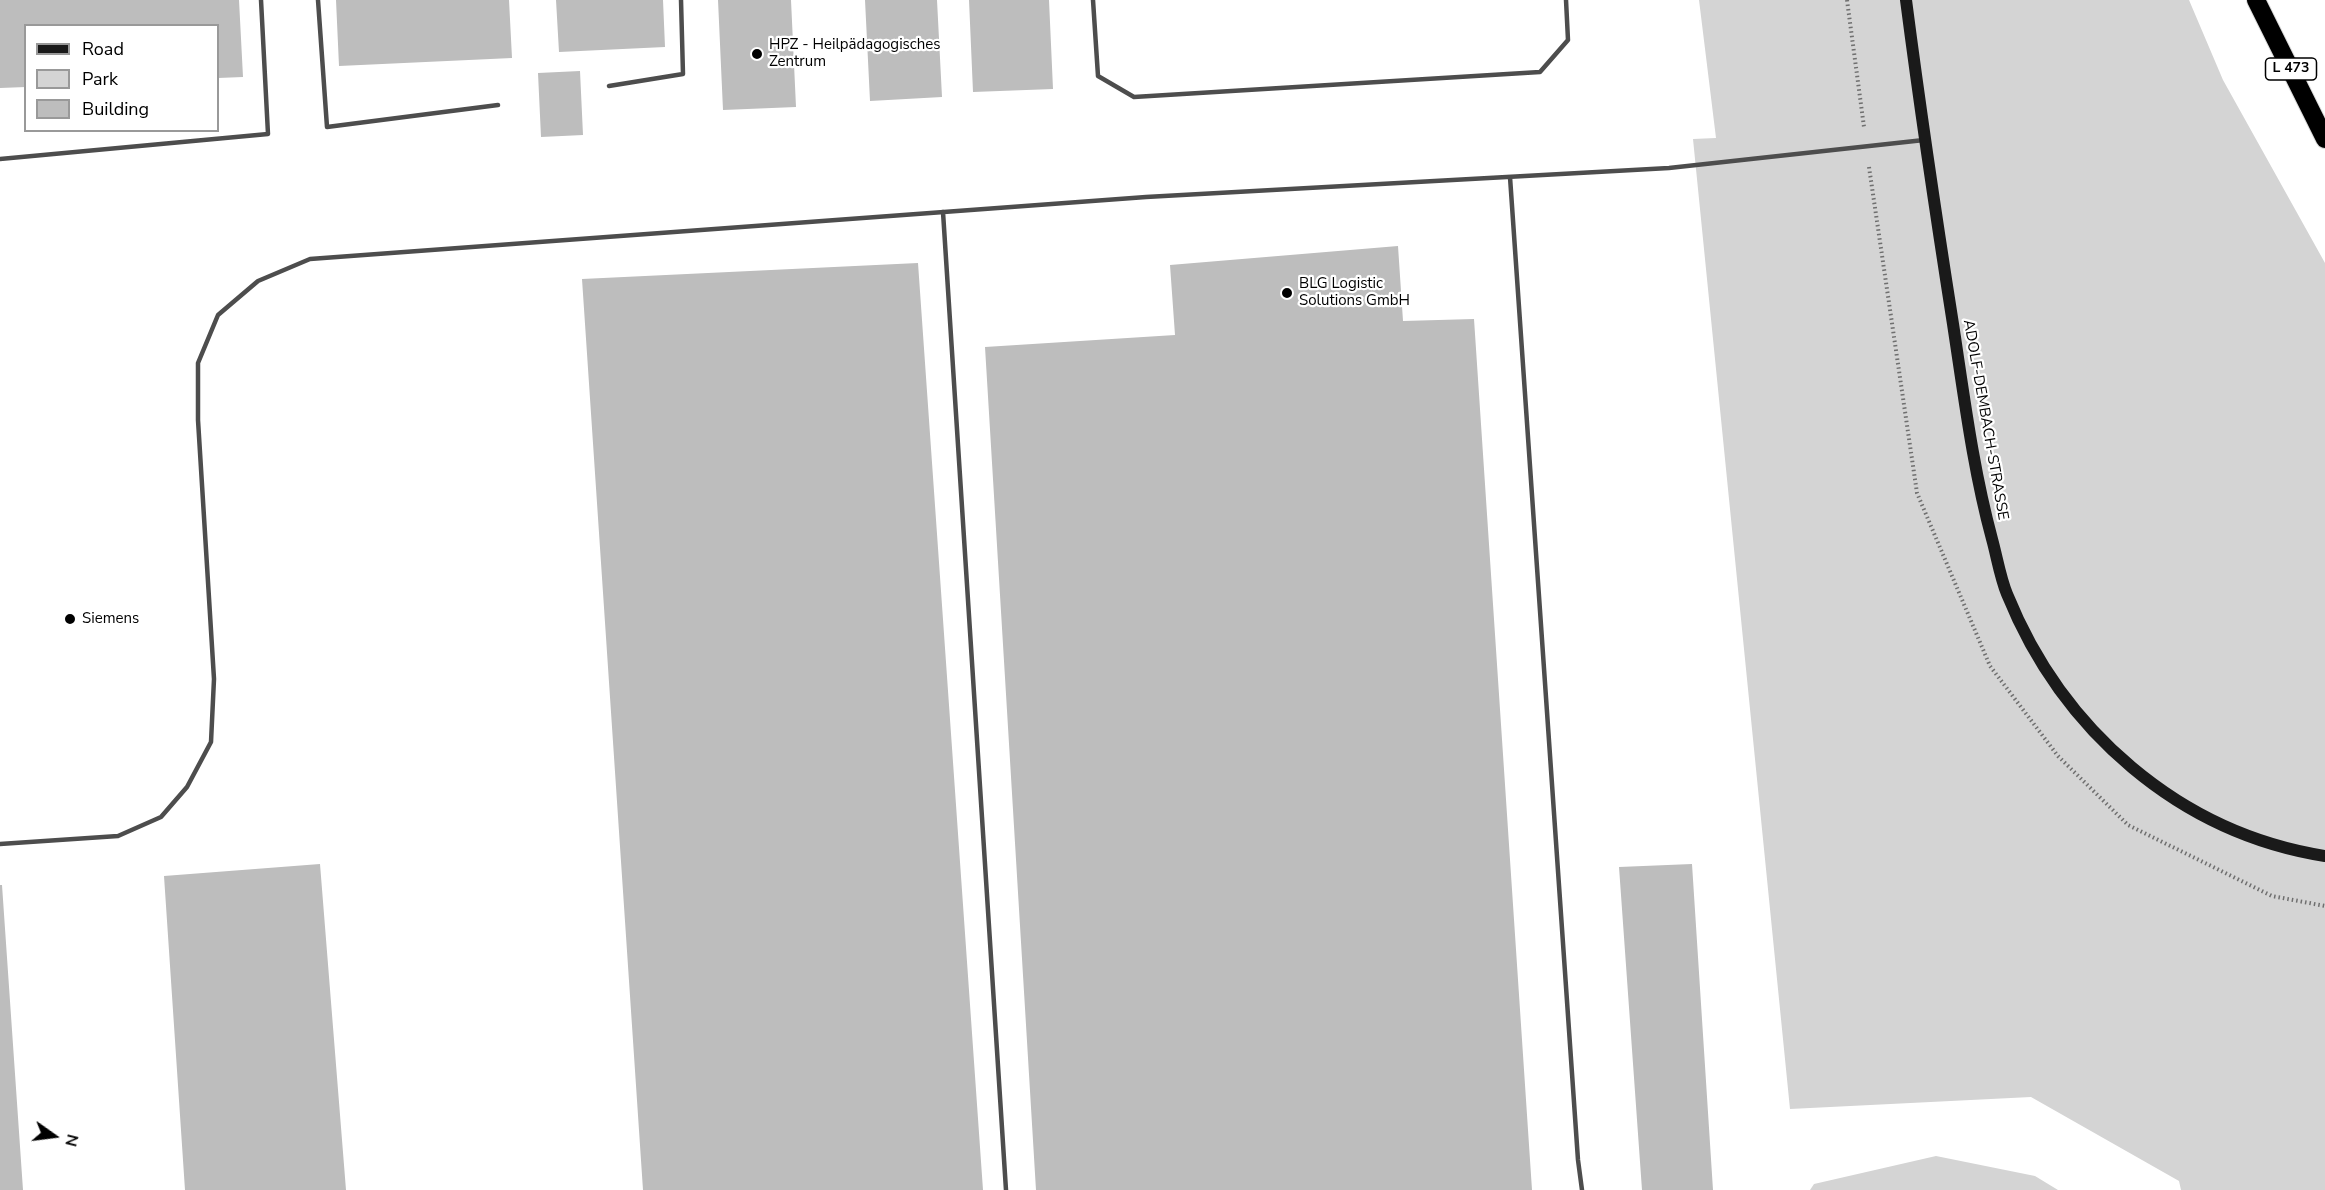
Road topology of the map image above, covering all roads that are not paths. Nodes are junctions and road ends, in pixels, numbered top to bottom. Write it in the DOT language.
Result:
graph roads {
  1 [pos="261,0"];
  2 [pos="318,0"];
  3 [pos="681,0"];
  4 [pos="1093,0"];
  5 [pos="1566,0"];
  6 [pos="1906,0"];
  7 [pos="2256,0"];
  8 [pos="609,86"];
  9 [pos="498,105"];
  10 [pos="2325,139"];
  11 [pos="1924,140"];
  12 [pos="0,159"];
  13 [pos="1510,177"];
  14 [pos="943,212"];
  15 [pos="0,844"];
  16 [pos="2325,856"];
  17 [pos="1006,1190"];
  18 [pos="1582,1190"];
  1 -- 12 [label="lane"];
  2 -- 9 [label="lane"];
  3 -- 8 [label="lane"];
  4 -- 5 [label="lane"];
  6 -- 11 [label="main road, ADOLF-DEMBACH-STRASSE"];
  7 -- 10 [label="highway, L 473"];
  11 -- 13 [label="lane"];
  11 -- 16 [label="main road, ADOLF-DEMBACH-STRASSE"];
  13 -- 14 [label="lane"];
  13 -- 18 [label="lane"];
  14 -- 15 [label="lane"];
  14 -- 17 [label="lane"];
}
